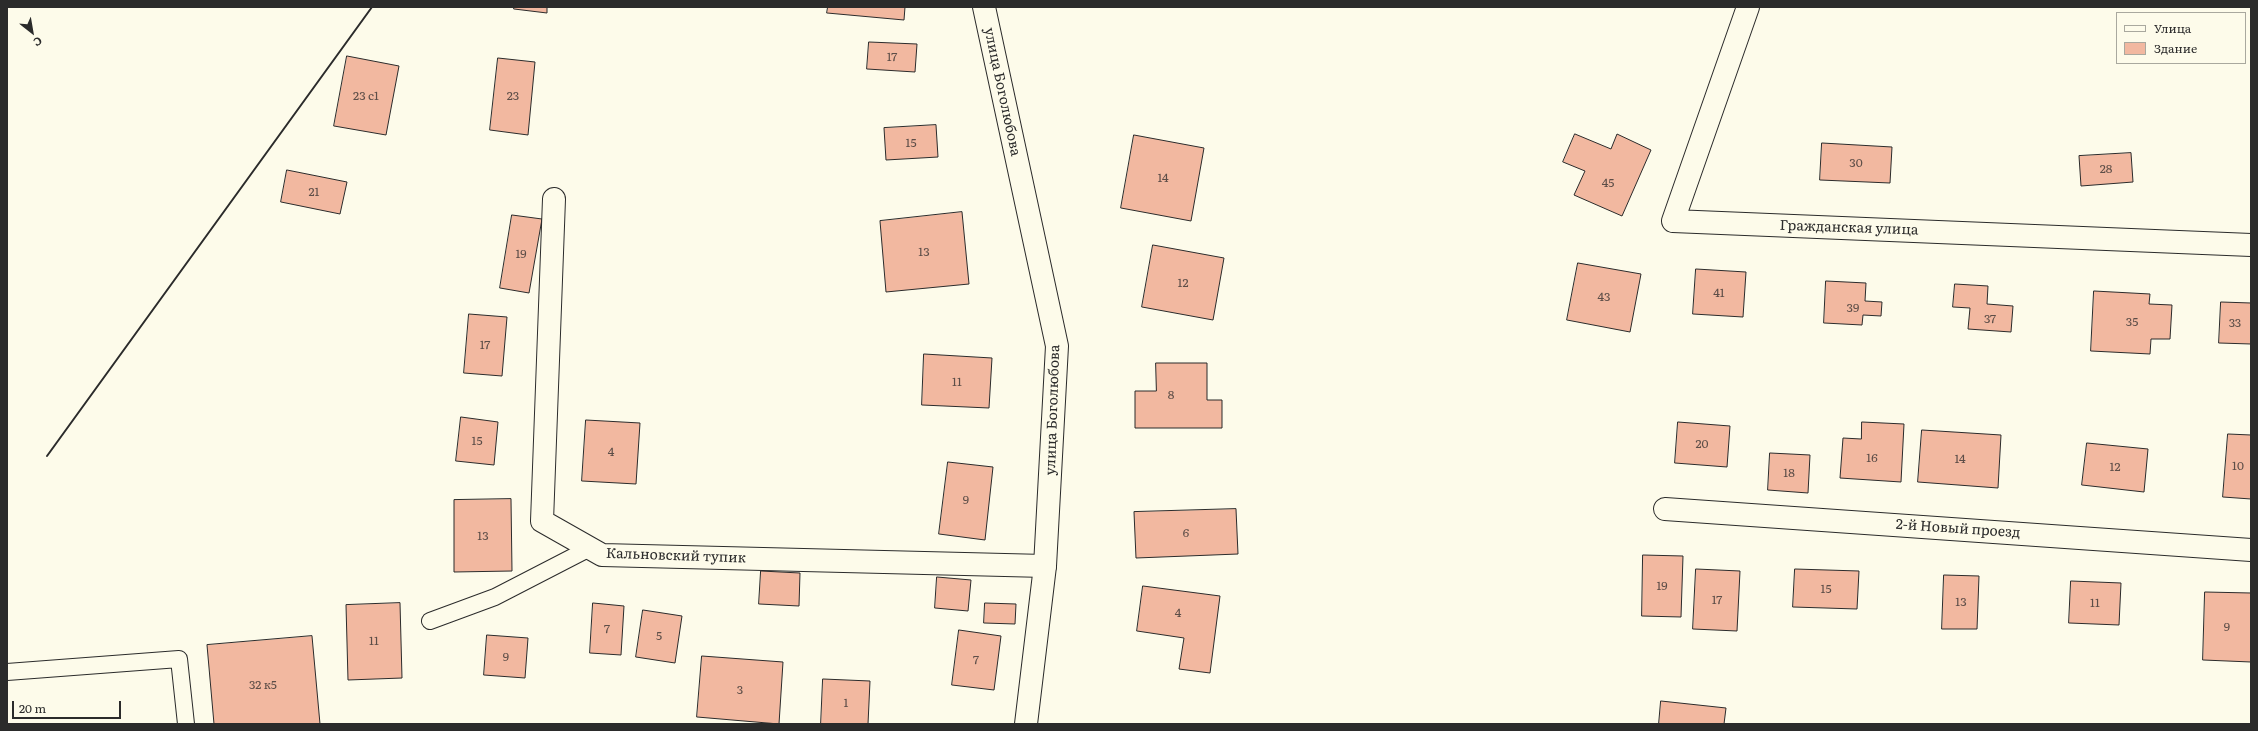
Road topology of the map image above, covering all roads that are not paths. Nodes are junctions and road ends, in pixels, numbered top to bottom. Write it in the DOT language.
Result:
graph roads {
  1 [pos="984,7"];
  2 [pos="1748,7"];
  3 [pos="554,198"];
  4 [pos="2251,245"];
  5 [pos="1665,509"];
  6 [pos="590,548"];
  7 [pos="2251,550"];
  8 [pos="1045,566"];
  9 [pos="430,621"];
  10 [pos="7,672"];
  11 [pos="186,724"];
  12 [pos="1026,724"];
  1 -- 8 [label="street, улица Боголюбова"];
  2 -- 4 [label="street, Гражданская улица"];
  3 -- 6 [label="street, Кальновский тупик"];
  5 -- 7 [label="street, 2-й Новый проезд"];
  6 -- 8 [label="street, Кальновский тупик"];
  6 -- 9 [label="lane"];
  8 -- 12 [label="street, улица Боголюбова"];
  10 -- 11 [label="lane"];
}
